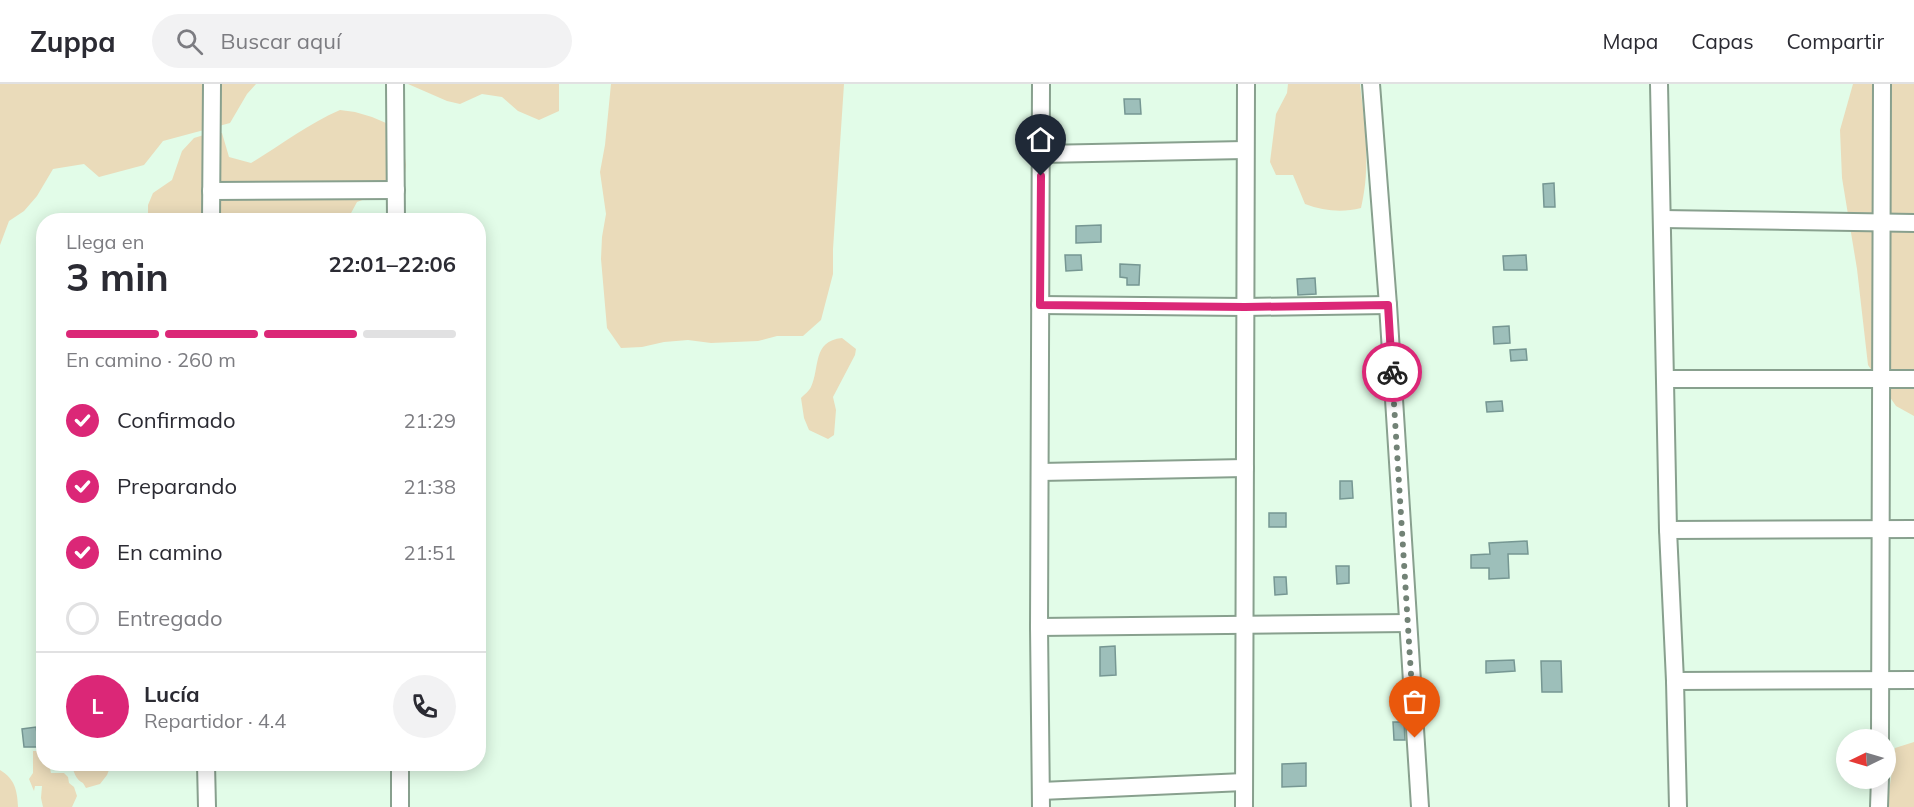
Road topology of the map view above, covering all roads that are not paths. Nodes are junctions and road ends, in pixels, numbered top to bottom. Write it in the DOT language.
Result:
graph roads {
  1 [pos="212,84"];
  2 [pos="395,84"];
  3 [pos="1041,84"];
  4 [pos="1246,84"];
  5 [pos="1371,84"];
  6 [pos="1659,84"];
  7 [pos="1882,84"];
  8 [pos="1245,150"];
  9 [pos="1041,154"];
  10 [pos="396,190"];
  11 [pos="211,191"];
  12 [pos="211,213"];
  13 [pos="396,213"];
  14 [pos="1662,219"];
  15 [pos="1882,223"];
  16 [pos="1914,223"];
  17 [pos="1040,305"];
  18 [pos="1388,305"];
  19 [pos="1245,307"];
  20 [pos="1665,379"];
  21 [pos="1881,379"];
  22 [pos="1914,379"];
  23 [pos="1245,468"];
  24 [pos="1040,472"];
  25 [pos="1881,529"];
  26 [pos="1914,529"];
  27 [pos="1668,530"];
  28 [pos="1408,622"];
  29 [pos="1244,624"];
  30 [pos="1039,627"];
  31 [pos="1880,680"];
  32 [pos="1914,680"];
  33 [pos="1675,681"];
  34 [pos="1880,729"];
  35 [pos="206,771"];
  36 [pos="400,771"];
  37 [pos="1244,782"];
  38 [pos="1880,789"];
  39 [pos="1041,799"];
  40 [pos="207,807"];
  41 [pos="400,807"];
  42 [pos="1244,807"];
  43 [pos="1420,807"];
  44 [pos="1678,807"];
  45 [pos="1879,807"];
  1 -- 11 [label="street"];
  2 -- 10 [label="street"];
  3 -- 9 [label="street"];
  4 -- 8 [label="street"];
  5 -- 18 [label="street"];
  6 -- 14 [label="street"];
  7 -- 15 [label="street"];
  8 -- 9 [label="street"];
  8 -- 19 [label="street"];
  9 -- 17 [label="street"];
  10 -- 11 [label="street"];
  10 -- 13 [label="street"];
  11 -- 12 [label="street"];
  14 -- 15 [label="street"];
  14 -- 20 [label="street"];
  15 -- 16 [label="street"];
  15 -- 21 [label="street"];
  17 -- 19 [label="street"];
  17 -- 24 [label="street"];
  18 -- 19 [label="street"];
  18 -- 28 [label="street"];
  19 -- 23 [label="street"];
  20 -- 21 [label="street"];
  20 -- 27 [label="street"];
  21 -- 22 [label="street"];
  21 -- 25 [label="street"];
  23 -- 24 [label="street"];
  23 -- 29 [label="street"];
  24 -- 30 [label="street"];
  25 -- 26 [label="street"];
  25 -- 27 [label="street"];
  25 -- 31 [label="street"];
  27 -- 33 [label="street"];
  28 -- 29 [label="street"];
  28 -- 43 [label="street"];
  29 -- 30 [label="street"];
  29 -- 37 [label="street"];
  30 -- 39 [label="street"];
  31 -- 32 [label="street"];
  31 -- 33 [label="street"];
  31 -- 34 [label="street"];
  33 -- 44 [label="street"];
  35 -- 40 [label="street"];
  36 -- 41 [label="street"];
  37 -- 39 [label="street"];
  37 -- 42 [label="street"];
  38 -- 45 [label="street"];
}
